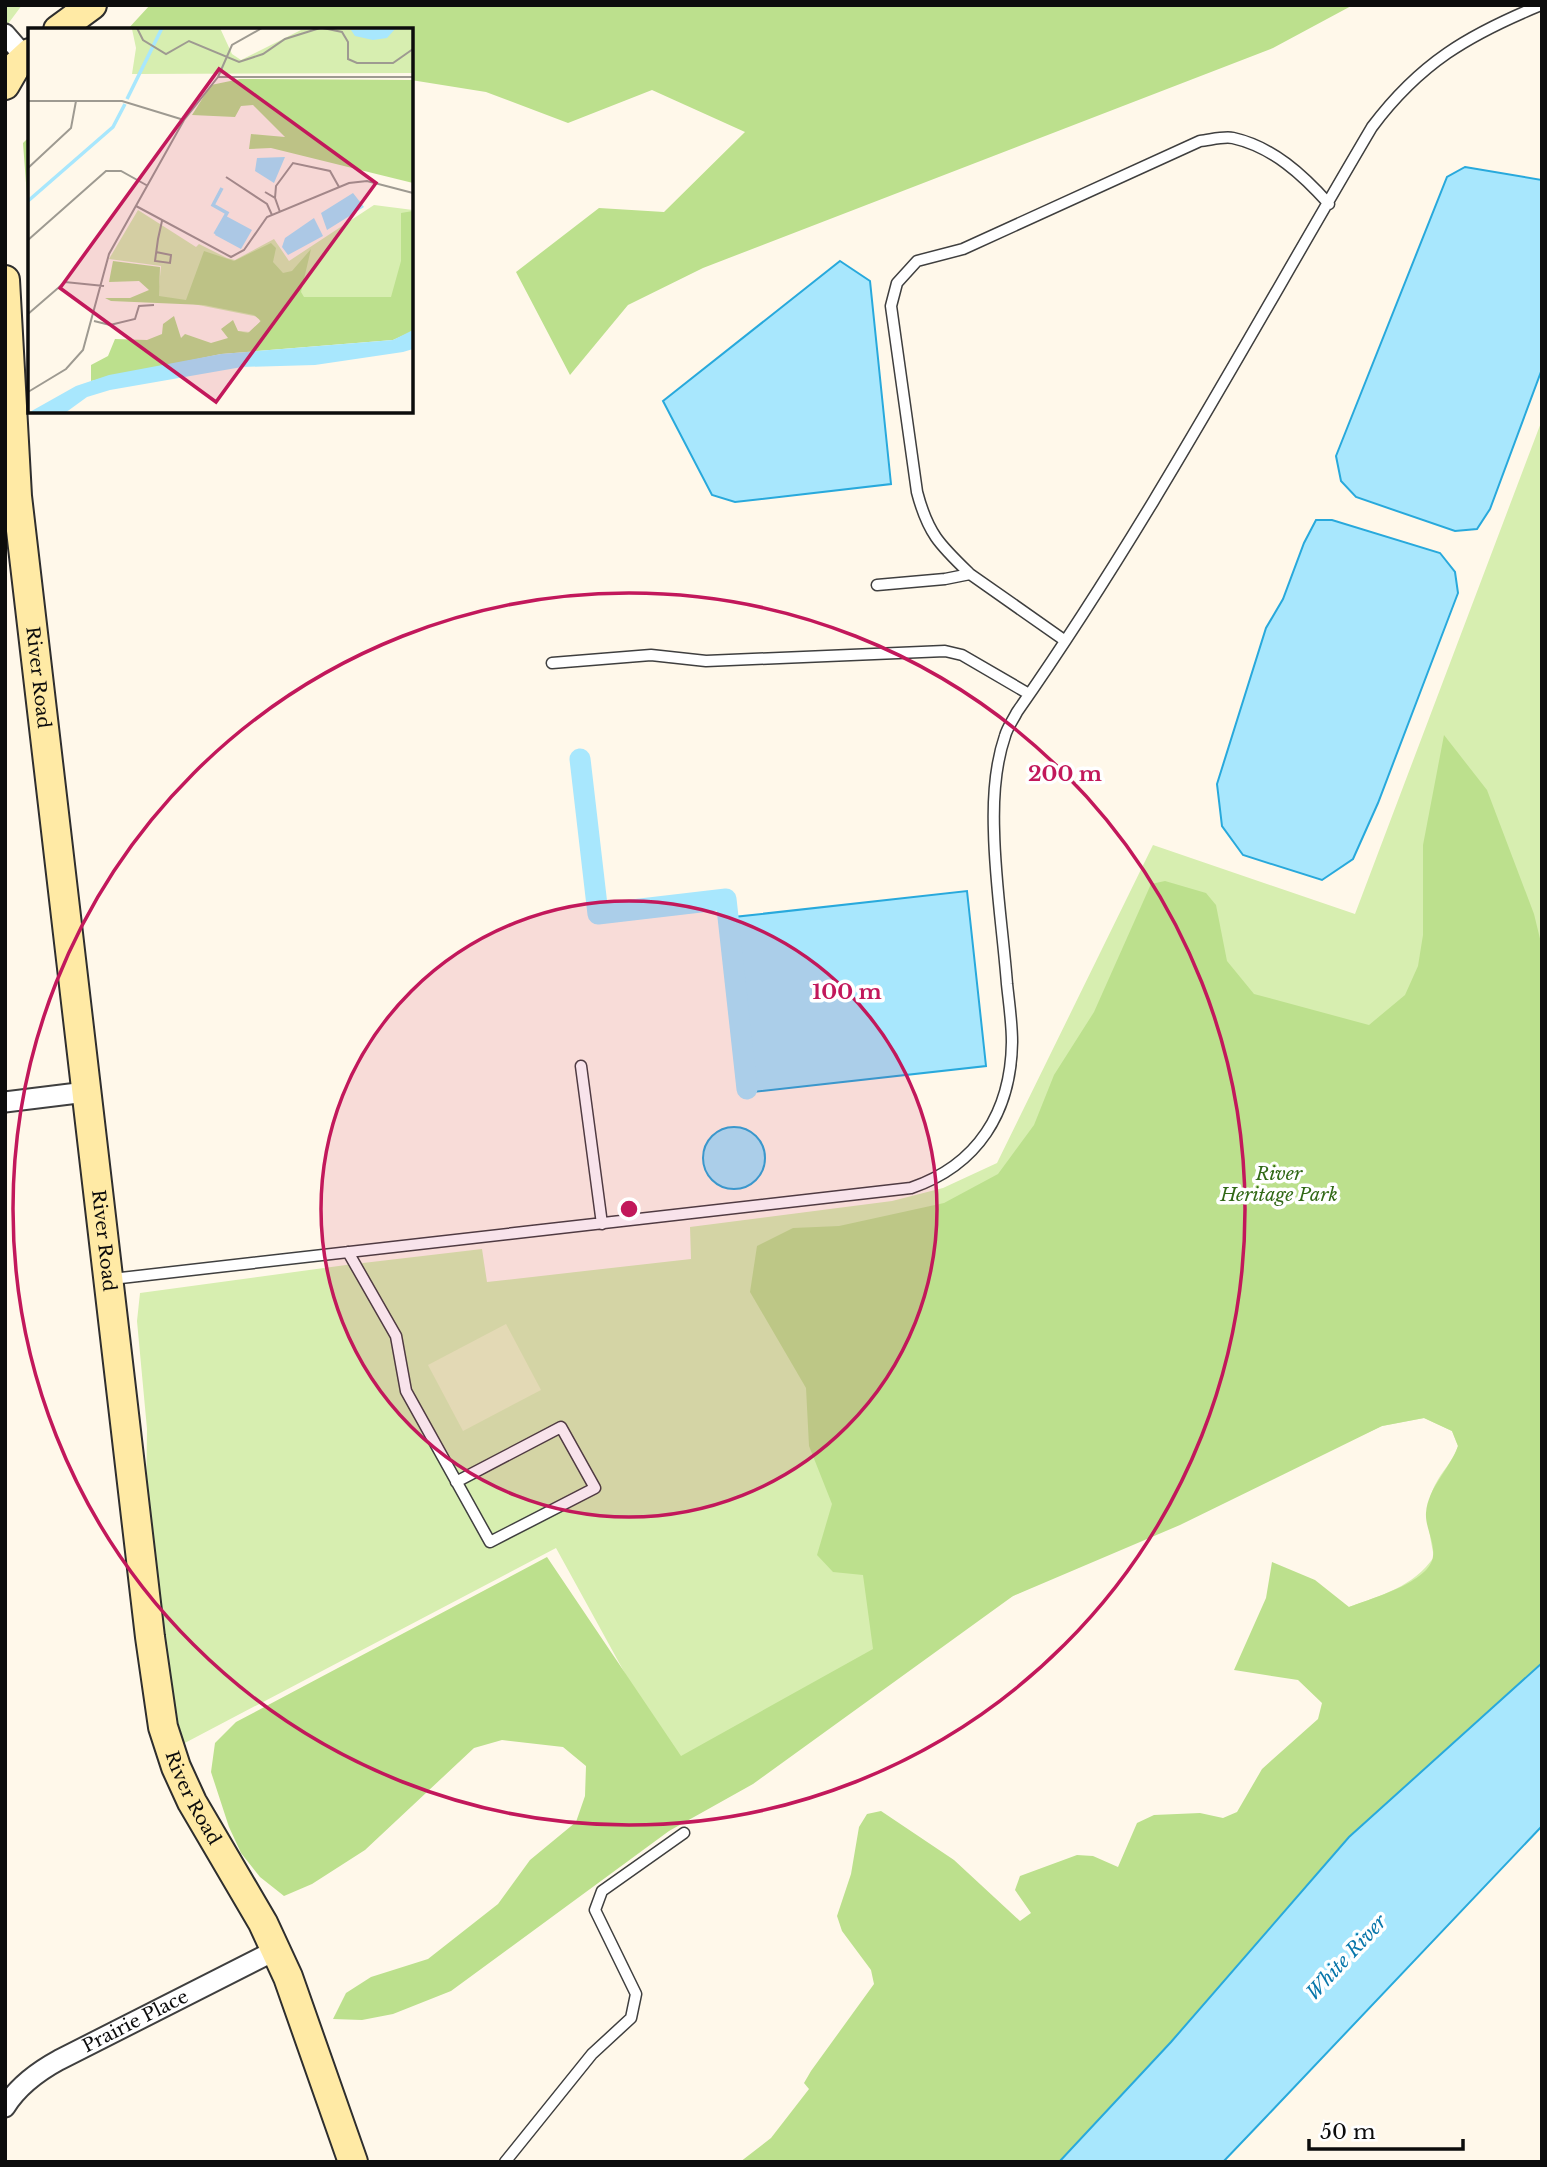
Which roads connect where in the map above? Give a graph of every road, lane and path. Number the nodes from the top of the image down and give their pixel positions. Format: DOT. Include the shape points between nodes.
graph roads {
  1 [pos="93,5"];
  2 [pos="1541,5"];
  3 [pos="61,28"];
  4 [pos="5,34"];
  5 [pos="27,55"];
  6 [pos="5,85"];
  7 [pos="1329,204"];
  8 [pos="5,280"];
  9 [pos="11,498"];
  10 [pos="970,574"];
  11 [pos="877,584"];
  12 [pos="1064,640"];
  13 [pos="552,663"];
  14 [pos="1029,694"];
  15 [pos="581,1066"];
  16 [pos="86,1092"];
  17 [pos="5,1102"];
  18 [pos="602,1224"];
  19 [pos="348,1252"];
  20 [pos="108,1279"];
  21 [pos="456,1482"];
  22 [pos="684,1833"];
  23 [pos="276,1950"];
  24 [pos="5,2107"];
  25 [pos="354,2162"];
  26 [pos="505,2162"];
  1 -- 3 [label="street"];
  2 -- 7 [label="lane" via="1463,42 1406,86 1372,127"];
  4 -- 5 [label="street"];
  5 -- 6 [label="street"];
  7 -- 10 [label="lane" via="1288,163 1258,147 1231,138 1200,141 963,248 917,261 897,283 891,306 917,492 924,519 940,545"];
  7 -- 12 [label="lane" via="1168,477"];
  8 -- 9 [label="street, River Road"];
  9 -- 16 [label="street, River Road"];
  10 -- 11 [label="lane"];
  10 -- 12 [label="lane"];
  12 -- 14 [label="lane"];
  13 -- 14 [label="lane" via="651,655 706,661 932,650 962,655"];
  14 -- 18 [label="lane" via="1005,736 996,780 997,872 1012,1040 1009,1071 995,1119 976,1149 931,1182 911,1188"];
  15 -- 18 [label="lane"];
  16 -- 17 [label="street"];
  16 -- 20 [label="street, River Road"];
  18 -- 19 [label="lane"];
  19 -- 20 [label="lane"];
  19 -- 21 [label="lane" via="396,1336 406,1391"];
  20 -- 23 [label="street, River Road" via="151,1648 166,1737 181,1781"];
  21 -- 21 [label="lane" via="490,1542 595,1488 561,1427"];
  22 -- 26 [label="lane" via="602,1891 595,1910 636,1994 631,2018 592,2054"];
  23 -- 24 [label="street, Prairie Place" via="59,2060 31,2078"];
  23 -- 25 [label="street, River Road"];
}
